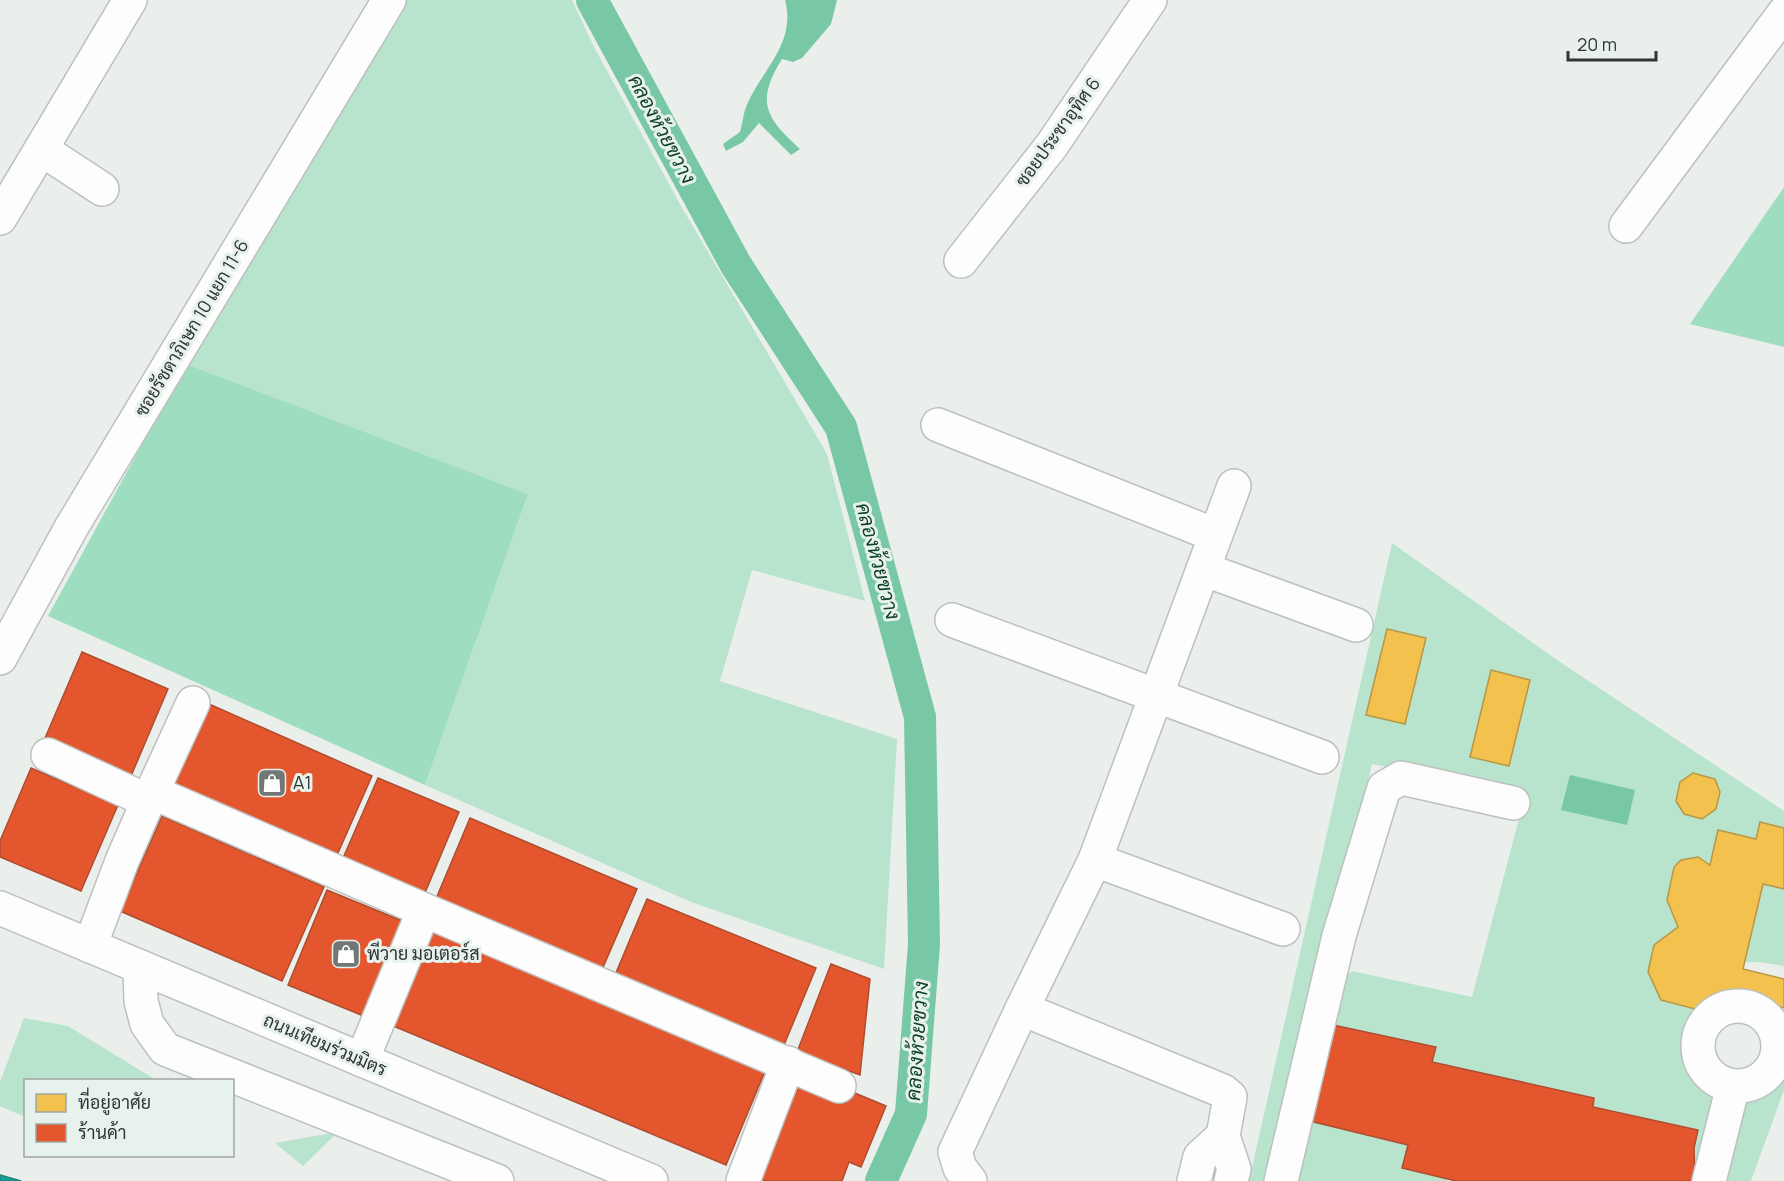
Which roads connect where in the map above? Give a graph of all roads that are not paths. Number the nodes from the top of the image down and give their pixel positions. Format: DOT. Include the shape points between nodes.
graph roads {
  1 [pos="130,0"];
  2 [pos="389,0"];
  3 [pos="1150,0"];
  4 [pos="1784,13"];
  5 [pos="41,149"];
  6 [pos="102,189"];
  7 [pos="0,218"];
  8 [pos="1626,226"];
  9 [pos="961,261"];
  10 [pos="938,424"];
  11 [pos="1234,486"];
  12 [pos="1215,535"];
  13 [pos="1203,569"];
  14 [pos="952,620"];
  15 [pos="1356,625"];
  16 [pos="0,658"];
  17 [pos="1156,695"];
  18 [pos="193,703"];
  19 [pos="48,755"];
  20 [pos="1322,757"];
  21 [pos="150,796"];
  22 [pos="1513,804"];
  23 [pos="1095,860"];
  24 [pos="0,908"];
  25 [pos="424,910"];
  26 [pos="1283,929"];
  27 [pos="90,946"];
  28 [pos="140,967"];
  29 [pos="1022,1010"];
  30 [pos="362,1060"];
  31 [pos="788,1063"];
  32 [pos="839,1086"];
  33 [pos="1733,1086"];
  34 [pos="1223,1136"];
  35 [pos="497,1181"];
  36 [pos="651,1181"];
  37 [pos="744,1181"];
  38 [pos="970,1181"];
  39 [pos="1194,1181"];
  40 [pos="1231,1181"];
  41 [pos="1281,1181"];
  42 [pos="1709,1181"];
  1 -- 5 [label="street"];
  2 -- 16 [label="street, ซอยรัชดาภิเษก 10 แยก 11-6" via="71,528"];
  3 -- 9 [label="street, ซอยประชาอุทิศ 6" via="1052,145"];
  4 -- 8 [label="street"];
  5 -- 6 [label="street"];
  5 -- 7 [label="street"];
  10 -- 12 [label="street"];
  11 -- 12 [label="street"];
  12 -- 13 [label="street"];
  13 -- 15 [label="street"];
  13 -- 17 [label="street"];
  14 -- 17 [label="street"];
  17 -- 20 [label="street"];
  17 -- 23 [label="street"];
  18 -- 21 [label="street"];
  19 -- 21 [label="street"];
  21 -- 25 [label="street"];
  21 -- 27 [label="street"];
  22 -- 41 [label="street" via="1401,778 1384,788 1339,936"];
  23 -- 26 [label="street"];
  23 -- 29 [label="street"];
  24 -- 27 [label="street, ถนนเทียมร่วมมิตร"];
  25 -- 30 [label="street"];
  25 -- 31 [label="street"];
  27 -- 28 [label="street, ถนนเทียมร่วมมิตร"];
  28 -- 30 [label="street, ถนนเทียมร่วมมิตร"];
  28 -- 35 [label="street" via="141,1001 147,1024 165,1049"];
  29 -- 34 [label="street" via="1223,1091 1230,1096"];
  29 -- 38 [label="street" via="955,1152"];
  30 -- 36 [label="street, ถนนเทียมร่วมมิตร"];
  31 -- 32 [label="street"];
  31 -- 37 [label="street"];
  33 -- 42 [label="street"];
  34 -- 39 [label="street" via="1200,1157"];
  34 -- 40 [label="street" via="1234,1169"];
}
